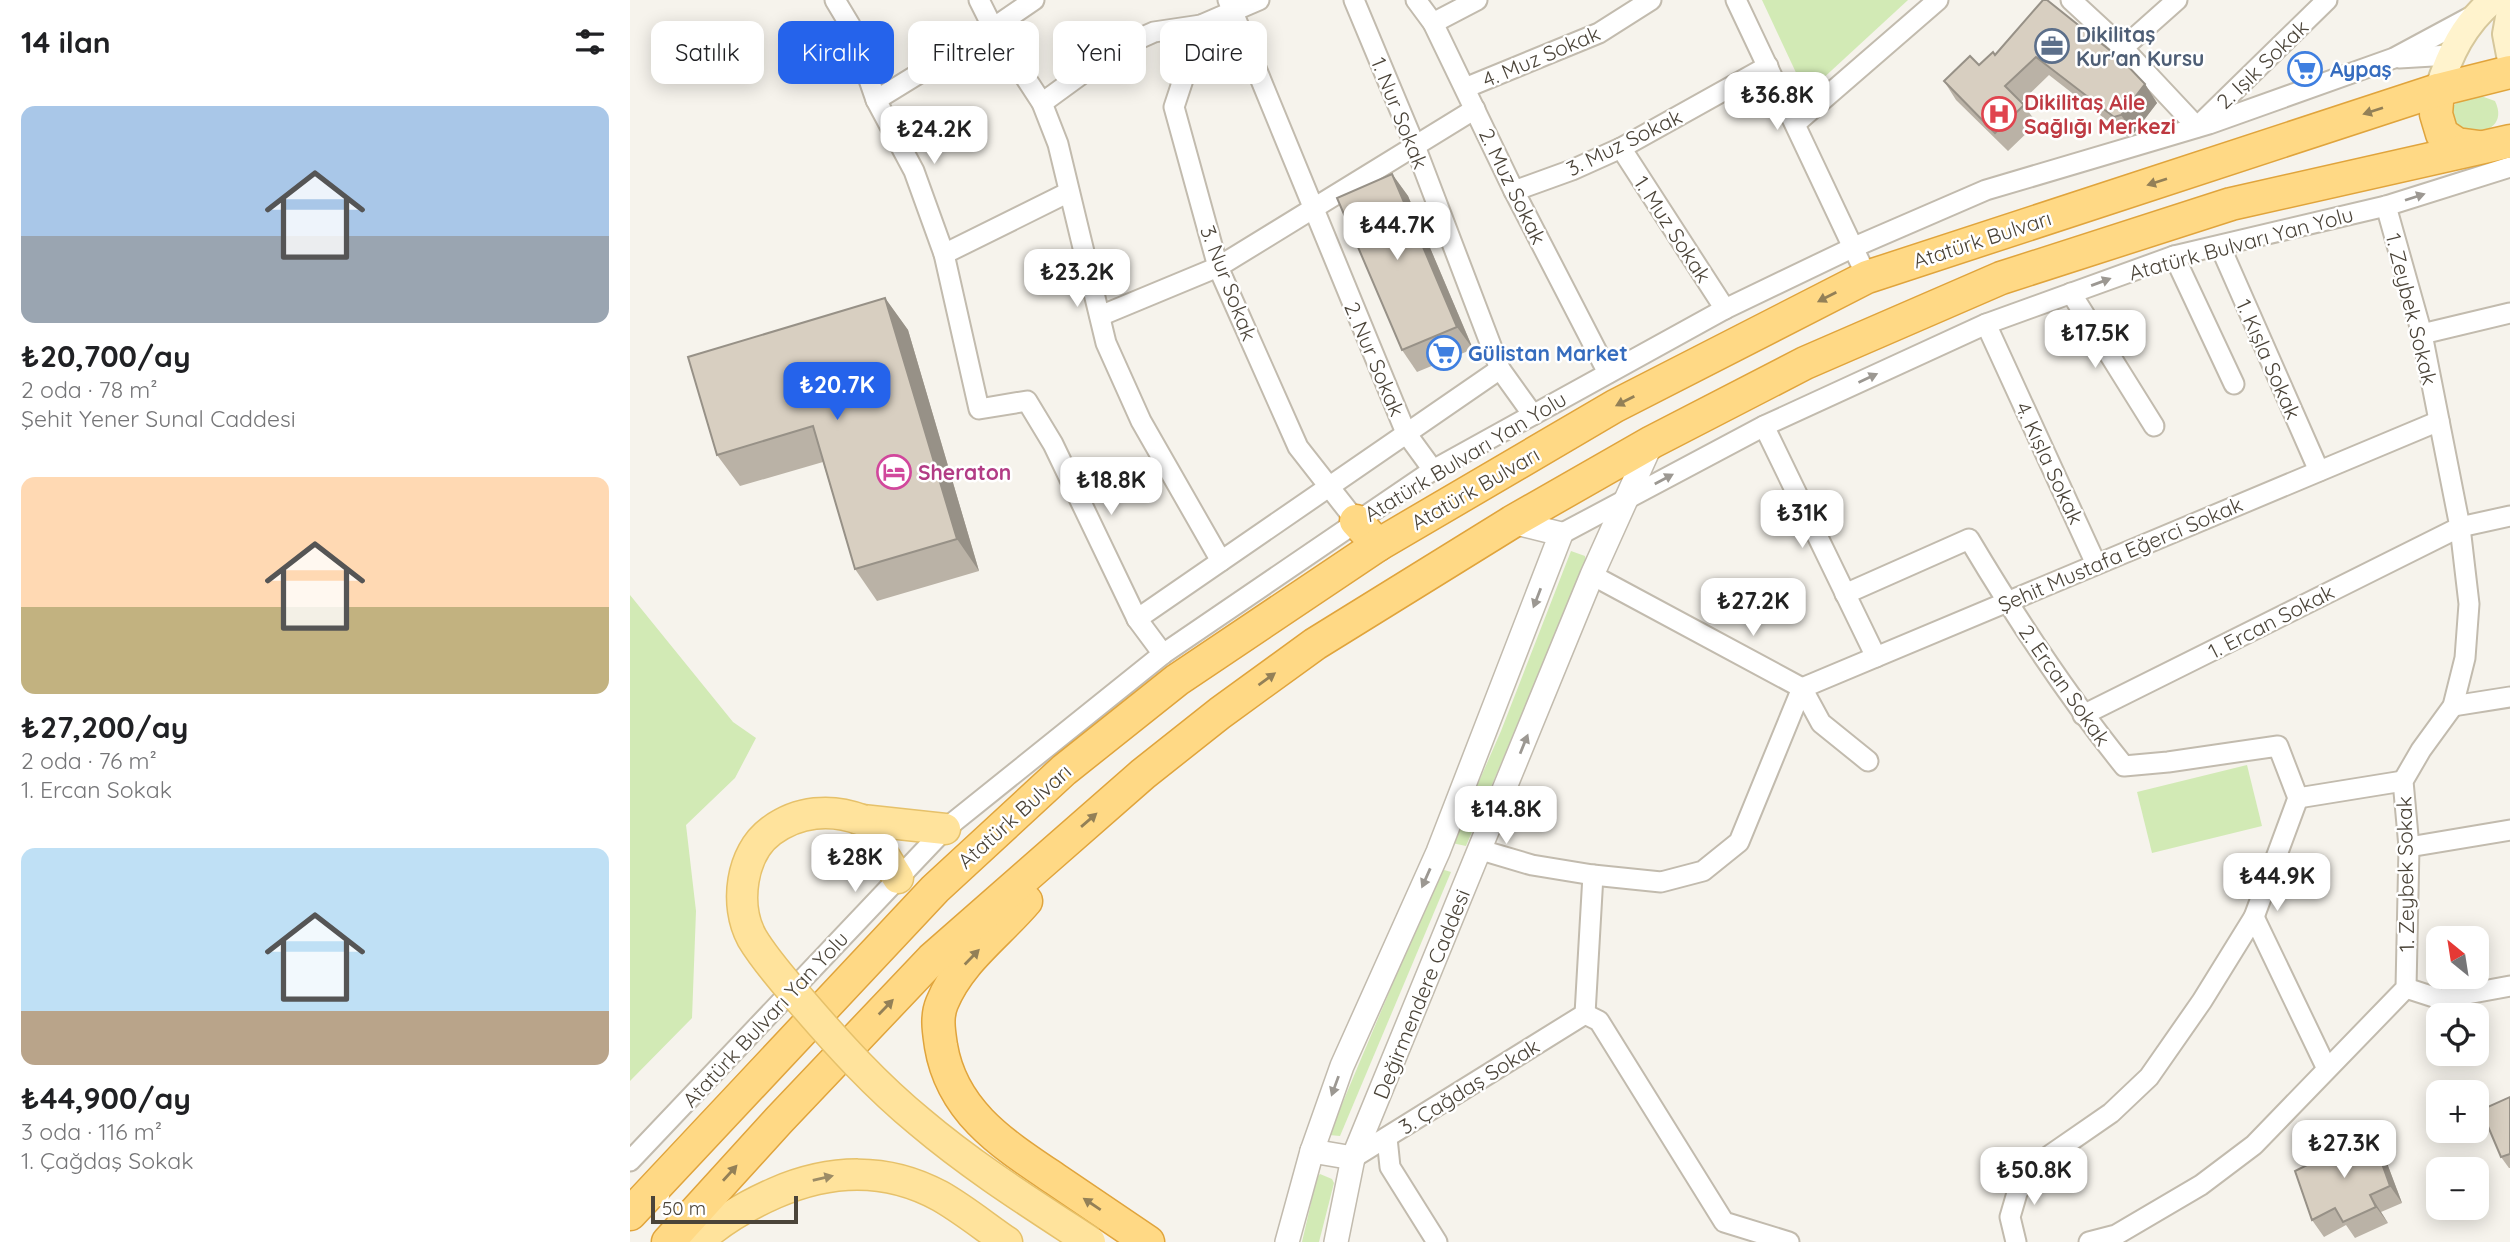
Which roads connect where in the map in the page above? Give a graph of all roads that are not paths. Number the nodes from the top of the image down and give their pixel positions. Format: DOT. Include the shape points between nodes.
graph roads {
  1 [pos="835,0"];
  2 [pos="979,0"];
  3 [pos="1034,0"];
  4 [pos="1259,0"];
  5 [pos="1354,0"];
  6 [pos="1416,0"];
  7 [pos="1477,0"];
  8 [pos="1651,0"];
  9 [pos="1736,0"];
  10 [pos="1938,0"];
  11 [pos="2071,0"];
  12 [pos="2177,0"];
  13 [pos="2328,0"];
  14 [pos="1230,5"];
  15 [pos="2484,7"];
  16 [pos="2510,12"];
  17 [pos="990,21"];
  18 [pos="1003,21"];
  19 [pos="1207,21"];
  20 [pos="1433,23"];
  21 [pos="1160,31"];
  22 [pos="2123,48"];
  23 [pos="2450,55"];
  24 [pos="2510,55"];
  25 [pos="2394,58"];
  26 [pos="1768,66"];
  27 [pos="2510,72"];
  28 [pos="908,80"];
  29 [pos="1030,84"];
  30 [pos="1182,84"];
  31 [pos="1465,88"];
  32 [pos="2438,90"];
  33 [pos="876,100"];
  34 [pos="1042,103"];
  35 [pos="1475,109"];
  36 [pos="1796,123"];
  37 [pos="2197,127"];
  38 [pos="2510,127"];
  39 [pos="2496,144"];
  40 [pos="1415,146"];
  41 [pos="1621,148"];
  42 [pos="2510,167"];
  43 [pos="1514,191"];
  44 [pos="1069,192"];
  45 [pos="2386,206"];
  46 [pos="1311,208"];
  47 [pos="2220,246"];
  48 [pos="1852,248"];
  49 [pos="944,254"];
  50 [pos="2174,256"];
  51 [pos="1218,267"];
  52 [pos="1867,276"];
  53 [pos="2071,293"];
  54 [pos="1725,309"];
  55 [pos="2510,313"];
  56 [pos="1100,316"];
  57 [pos="1986,324"];
  58 [pos="2422,334"];
  59 [pos="1500,369"];
  60 [pos="1608,373"];
  61 [pos="2234,384"];
  62 [pos="1533,415"];
  63 [pos="2439,421"];
  64 [pos="1764,426"];
  65 [pos="2154,426"];
  66 [pos="1406,433"];
  67 [pos="1652,442"];
  68 [pos="1433,470"];
  69 [pos="2319,471"];
  70 [pos="1328,487"];
  71 [pos="1626,499"];
  72 [pos="2510,516"];
  73 [pos="1356,521"];
  74 [pos="1512,522"];
  75 [pos="2460,527"];
  76 [pos="1561,534"];
  77 [pos="1378,545"];
  78 [pos="1221,561"];
  79 [pos="2096,564"];
  80 [pos="1592,575"];
  81 [pos="1845,594"];
  82 [pos="2007,602"];
  83 [pos="1137,619"];
  84 [pos="1163,654"];
  85 [pos="1876,657"];
  86 [pos="1802,688"];
  87 [pos="2510,696"];
  88 [pos="2454,706"];
  89 [pos="2083,715"];
  90 [pos="1868,761"];
  91 [pos="2403,781"];
  92 [pos="2298,797"];
  93 [pos="862,820"];
  94 [pos="945,829"];
  95 [pos="2510,830"];
  96 [pos="1063,843"];
  97 [pos="2409,847"];
  98 [pos="1438,852"];
  99 [pos="1478,857"];
  100 [pos="1592,875"];
  101 [pos="898,878"];
  102 [pos="2254,917"];
  103 [pos="2510,986"];
  104 [pos="2406,988"];
  105 [pos="1585,1014"];
  106 [pos="2327,1069"];
  107 [pos="1387,1138"];
  108 [pos="1312,1151"];
  109 [pos="1353,1158"];
  110 [pos="630,1161"];
  111 [pos="630,1214"];
  112 [pos="668,1242"];
  113 [pos="698,1242"];
  114 [pos="1007,1242"];
  115 [pos="1090,1242"];
  116 [pos="1148,1242"];
  117 [pos="1287,1242"];
  118 [pos="1336,1242"];
  119 [pos="1437,1242"];
  120 [pos="1789,1242"];
  121 [pos="2016,1242"];
  122 [pos="2089,1242"];
  1 -- 33 [label="street" via="850,25"];
  2 -- 17 [label="street"];
  3 -- 18 [label="street"];
  4 -- 14 [label="street"];
  5 -- 40 [label="street, 1. Nur Sokak"];
  6 -- 20 [label="street, 2. Muz Sokak"];
  7 -- 20 [label="street"];
  8 -- 31 [label="street, 4. Muz Sokak" via="1599,33"];
  9 -- 26 [label="street"];
  10 -- 36 [label="street"];
  11 -- 22 [label="street"];
  12 -- 22 [label="street"];
  13 -- 37 [label="street, 2. Işık Sokak"];
  14 -- 19 [label="street"];
  14 -- 46 [label="street, 2. Nur Sokak"];
  15 -- 23 [label="main road"];
  15 -- 25 [label="street"];
  16 -- 24 [label="main road" via="2505,34"];
  20 -- 31 [label="street, 2. Muz Sokak"];
  21 -- 34 [label="street" via="1116,49"];
  22 -- 37 [label="street"];
  23 -- 25 [label="street"];
  23 -- 32 [label="main road"];
  25 -- 37 [label="street, Atatürk Bulvarı Yan Yolu"];
  26 -- 36 [label="street"];
  26 -- 41 [label="street, 3. Muz Sokak"];
  27 -- 32 [label="highway, Atatürk Bulvarı"];
  28 -- 33 [label="street"];
  29 -- 34 [label="street"];
  30 -- 51 [label="street, 3. Nur Sokak" via="1174,107"];
  31 -- 35 [label="street, 2. Muz Sokak"];
  32 -- 39 [label="highway" via="2436,114 2442,134 2457,144"];
  32 -- 52 [label="highway, Atatürk Bulvarı, one-way"];
  33 -- 49 [label="street" via="915,171"];
  34 -- 44 [label="street"];
  35 -- 40 [label="street"];
  35 -- 43 [label="street, 2. Muz Sokak"];
  36 -- 48 [label="street"];
  37 -- 48 [label="street, Atatürk Bulvarı Yan Yolu" via="1986,190"];
  38 -- 39 [label="highway"];
  39 -- 67 [label="highway, Atatürk Bulvarı" via="2231,204 2001,278 1805,363"];
  40 -- 46 [label="street"];
  40 -- 59 [label="street, 1. Nur Sokak"];
  41 -- 43 [label="street, 3. Muz Sokak"];
  41 -- 54 [label="street, 1. Muz Sokak"];
  45 -- 42 [label="street, Atatürk Bulvarı Yan Yolu, one-way"];
  43 -- 60 [label="street, 2. Muz Sokak"];
  44 -- 49 [label="street"];
  44 -- 56 [label="street"];
  45 -- 47 [label="street, Atatürk Bulvarı Yan Yolu"];
  45 -- 58 [label="street, 1. Zeybek Sokak"];
  46 -- 51 [label="street"];
  46 -- 66 [label="street, 2. Nur Sokak"];
  47 -- 50 [label="street, Atatürk Bulvarı Yan Yolu"];
  47 -- 69 [label="street, 1. Kışla Sokak"];
  48 -- 52 [label="street"];
  48 -- 54 [label="street, Atatürk Bulvarı Yan Yolu"];
  49 -- 83 [label="street" via="979,409 1027,401 1053,444"];
  53 -- 50 [label="street, Atatürk Bulvarı Yan Yolu, one-way"];
  50 -- 61 [label="street"];
  51 -- 56 [label="street"];
  51 -- 70 [label="street, 3. Nur Sokak" via="1298,447"];
  52 -- 77 [label="highway, Atatürk Bulvarı, one-way" via="1615,406"];
  53 -- 57 [label="street, Atatürk Bulvarı Yan Yolu"];
  53 -- 65 [label="street"];
  54 -- 60 [label="street, Atatürk Bulvarı Yan Yolu"];
  55 -- 58 [label="street"];
  56 -- 78 [label="street" via="1106,343 1141,421"];
  64 -- 57 [label="street, Atatürk Bulvarı Yan Yolu, one-way"];
  57 -- 79 [label="street, 4. Kışla Sokak"];
  58 -- 63 [label="street, 1. Zeybek Sokak"];
  59 -- 62 [label="street, 1. Nur Sokak"];
  59 -- 66 [label="street"];
  60 -- 62 [label="street, Atatürk Bulvarı Yan Yolu"];
  62 -- 68 [label="street, Atatürk Bulvarı Yan Yolu"];
  63 -- 69 [label="street, Şehit Mustafa Eğerci Sokak"];
  63 -- 75 [label="street, 1. Zeybek Sokak"];
  71 -- 64 [label="street, Atatürk Bulvarı Yan Yolu, one-way"];
  64 -- 81 [label="street"];
  66 -- 68 [label="street, 2. Nur Sokak"];
  66 -- 70 [label="street"];
  67 -- 71 [label="street, Değirmendere Caddesi"];
  67 -- 74 [label="highway, Atatürk Bulvarı"];
  68 -- 73 [label="street, Atatürk Bulvarı Yan Yolu"];
  69 -- 79 [label="street, Şehit Mustafa Eğerci Sokak"];
  70 -- 73 [label="street, 3. Nur Sokak"];
  70 -- 78 [label="street"];
  71 -- 76 [label="street, Atatürk Bulvarı Yan Yolu"];
  71 -- 80 [label="street, Değirmendere Caddesi"];
  72 -- 75 [label="street, 1. Ercan Sokak"];
  73 -- 77 [label="highway"];
  73 -- 84 [label="street, Atatürk Bulvarı Yan Yolu"];
  74 -- 76 [label="street"];
  96 -- 74 [label="highway, Atatürk Bulvarı, one-way" via="1191,736 1315,644"];
  75 -- 88 [label="street, 1. Zeybek Sokak" via="2469,604 2465,658"];
  75 -- 89 [label="street, 1. Ercan Sokak"];
  76 -- 98 [label="street, Değirmendere Caddesi, one-way"];
  77 -- 111 [label="highway, Atatürk Bulvarı" via="1177,680 1064,770 934,889"];
  78 -- 83 [label="street"];
  79 -- 82 [label="street, Şehit Mustafa Eğerci Sokak"];
  80 -- 86 [label="street"];
  99 -- 80 [label="street, Değirmendere Caddesi, one-way"];
  81 -- 82 [label="street, 2. Ercan Sokak" via="1969,539"];
  81 -- 85 [label="street"];
  82 -- 85 [label="street, Şehit Mustafa Eğerci Sokak"];
  82 -- 89 [label="street, 2. Ercan Sokak"];
  83 -- 84 [label="street"];
  84 -- 94 [label="street, Atatürk Bulvarı Yan Yolu"];
  85 -- 86 [label="street, Şehit Mustafa Eğerci Sokak"];
  86 -- 90 [label="street" via="1821,723"];
  86 -- 100 [label="street" via="1739,842 1703,871 1661,882"];
  87 -- 88 [label="street"];
  88 -- 91 [label="street, 1. Zeybek Sokak"];
  89 -- 92 [label="street, 2. Ercan Sokak" via="2124,766 2278,746"];
  91 -- 92 [label="street"];
  91 -- 97 [label="street, 1. Zeybek Sokak"];
  92 -- 102 [label="street"];
  93 -- 94 [label="main road"];
  93 -- 101 [label="main road"];
  93 -- 115 [label="main road, bridge" via="827,811 786,820 767,834 749,857 744,879 743,904 752,937 782,978 882,1089 1001,1184"];
  94 -- 101 [label="street, Atatürk Bulvarı Yan Yolu"];
  95 -- 97 [label="street"];
  112 -- 96 [label="highway, Atatürk Bulvarı, one-way" via="932,959"];
  116 -- 96 [label="highway, one-way" via="984,1128 959,1098 942,1050 938,1028 947,991 962,968 1024,904"];
  97 -- 104 [label="street, 1. Zeybek Sokak"];
  98 -- 99 [label="street"];
  98 -- 108 [label="street, Değirmendere Caddesi, one-way" via="1342,1066"];
  99 -- 100 [label="street"];
  99 -- 109 [label="street, Değirmendere Caddesi"];
  100 -- 105 [label="street"];
  101 -- 110 [label="street, Atatürk Bulvarı Yan Yolu"];
  102 -- 106 [label="street"];
  102 -- 121 [label="street" via="2149,1077 2111,1113 2030,1169 2010,1217"];
  103 -- 104 [label="street" via="2440,999"];
  104 -- 106 [label="street"];
  105 -- 107 [label="street, 3. Çağdaş Sokak"];
  105 -- 120 [label="street" via="1599,1021 1724,1222"];
  106 -- 122 [label="street" via="2254,1145 2200,1185 2116,1235"];
  107 -- 109 [label="street, 3. Çağdaş Sokak"];
  107 -- 119 [label="street" via="1390,1167"];
  108 -- 109 [label="street"];
  108 -- 117 [label="street, Değirmendere Caddesi"];
  109 -- 118 [label="street, Değirmendere Caddesi"];
  113 -- 114 [label="main road, one-way" via="757,1201 788,1187 840,1174 892,1177 914,1185 941,1197"];
}
